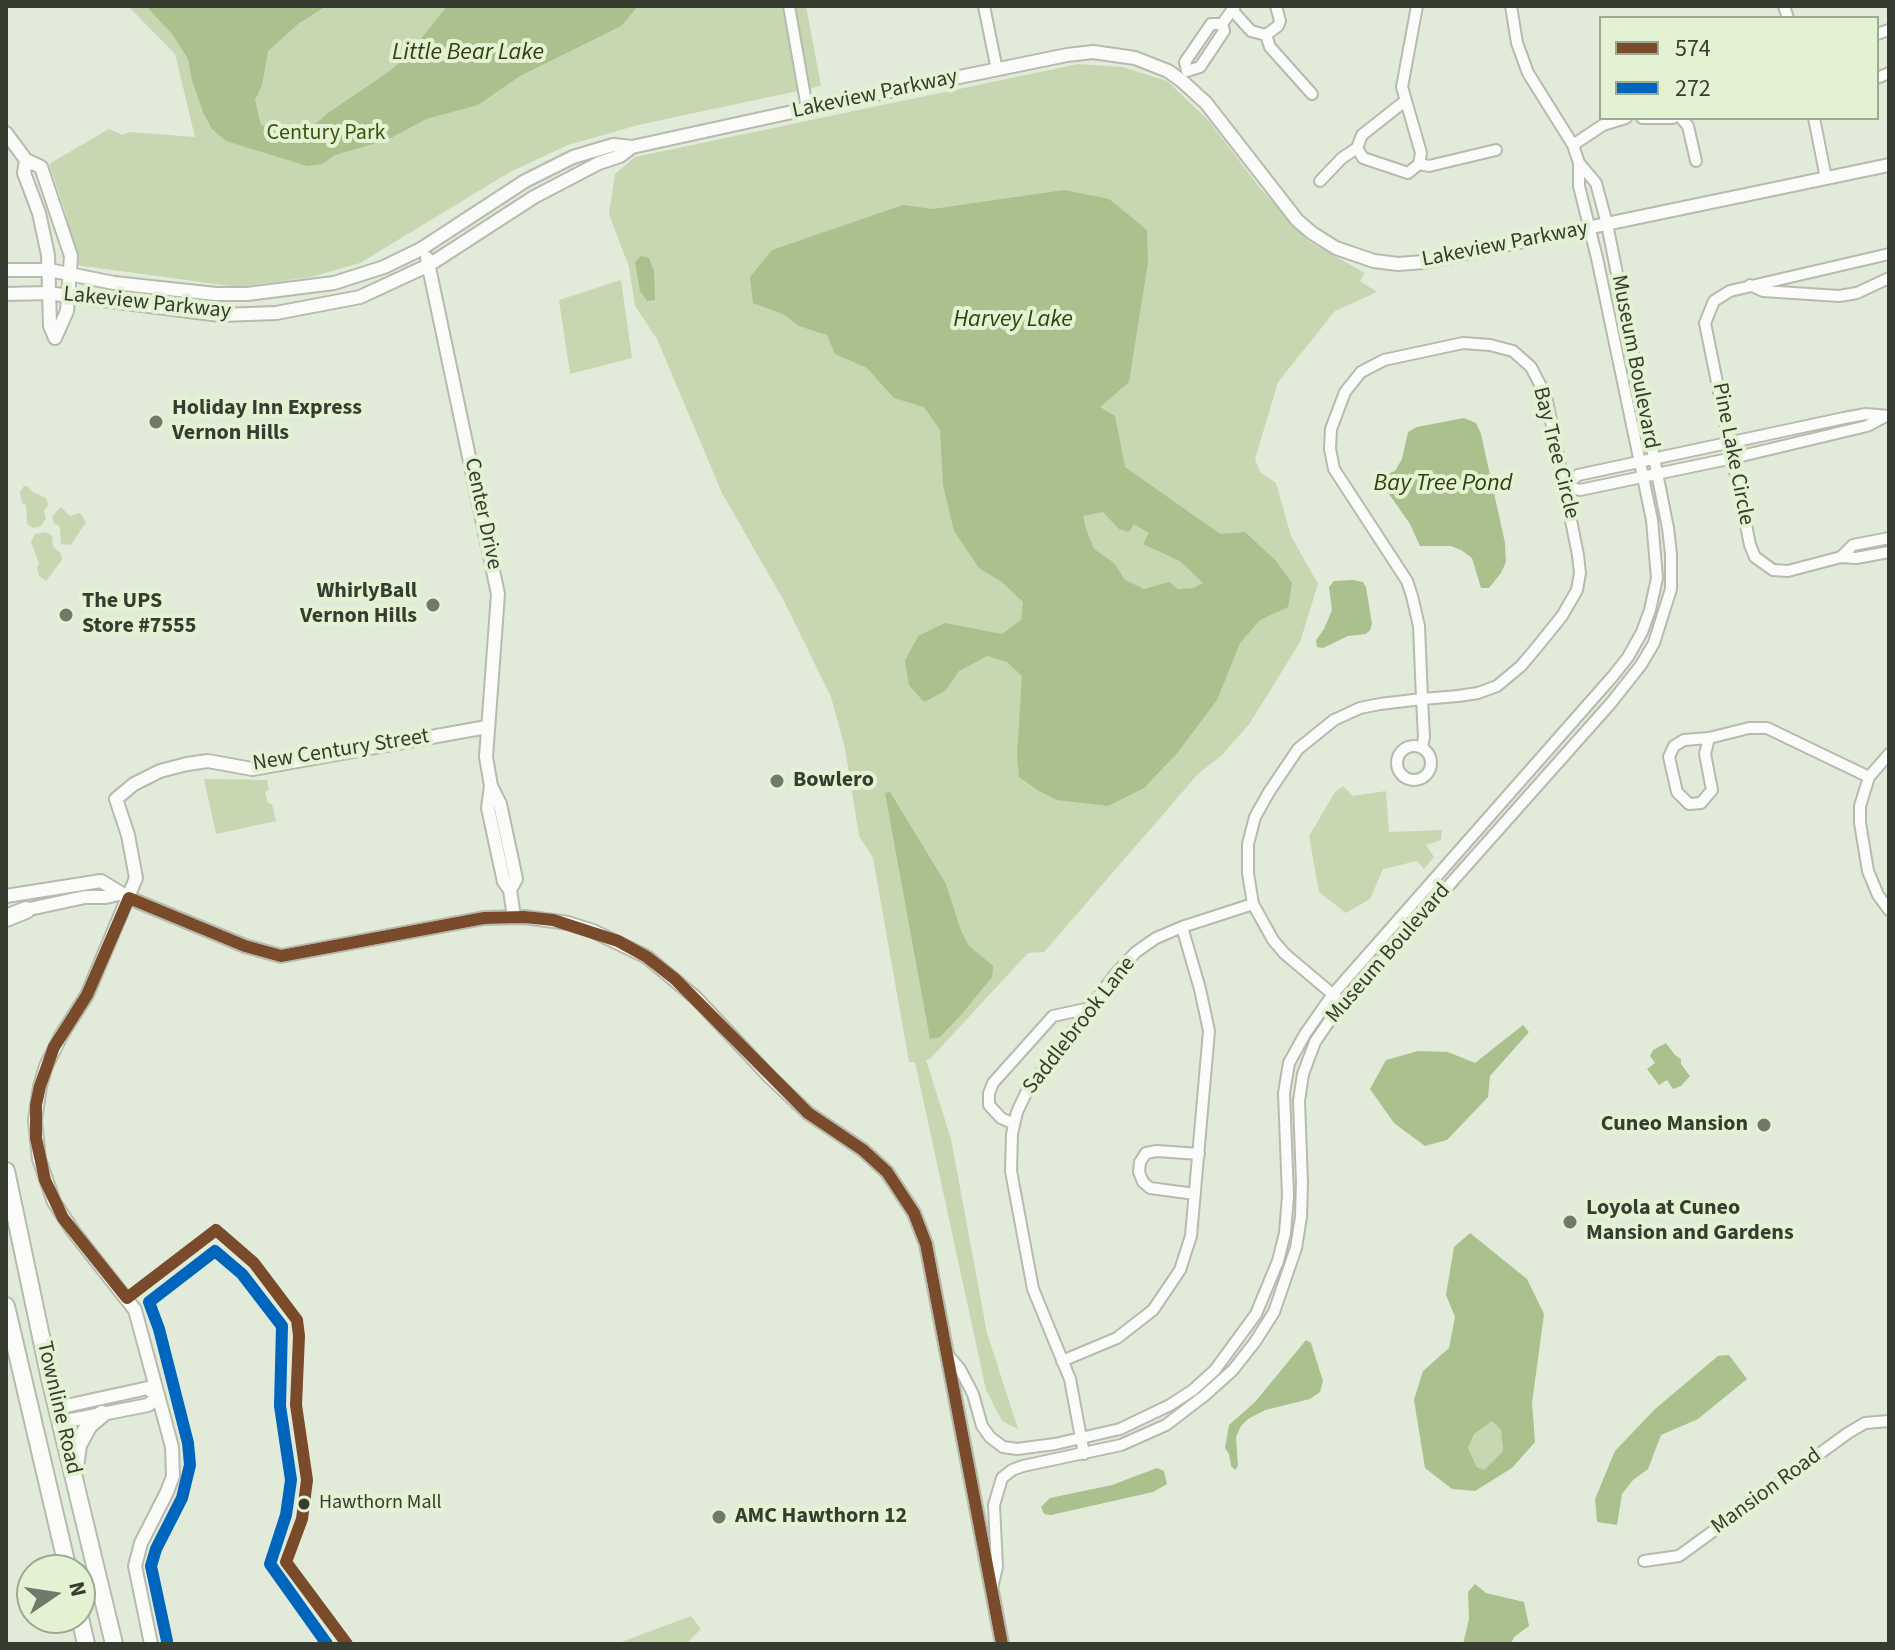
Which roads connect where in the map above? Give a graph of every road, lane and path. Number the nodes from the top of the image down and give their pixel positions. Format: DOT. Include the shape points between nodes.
graph roads {
  1 [pos="789,6"];
  2 [pos="984,6"];
  3 [pos="1276,6"];
  4 [pos="1417,6"];
  5 [pos="1511,6"];
  6 [pos="1233,8"];
  7 [pos="1266,35"];
  8 [pos="997,70"];
  9 [pos="1185,76"];
  10 [pos="1312,94"];
  11 [pos="1405,101"];
  12 [pos="807,108"];
  13 [pos="1619,120"];
  14 [pos="1683,120"];
  15 [pos="1814,120"];
  16 [pos="6,133"];
  17 [pos="1573,145"];
  18 [pos="632,147"];
  19 [pos="1357,148"];
  20 [pos="1496,150"];
  21 [pos="26,160"];
  22 [pos="1696,161"];
  23 [pos="1579,163"];
  24 [pos="1419,164"];
  25 [pos="1889,165"];
  26 [pos="1826,178"];
  27 [pos="1320,181"];
  28 [pos="1607,224"];
  29 [pos="1589,228"];
  30 [pos="424,247"];
  31 [pos="1889,254"];
  32 [pos="429,265"];
  33 [pos="6,270"];
  34 [pos="49,270"];
  35 [pos="70,274"];
  36 [pos="1889,278"];
  37 [pos="1750,285"];
  38 [pos="47,293"];
  39 [pos="6,294"];
  40 [pos="68,296"];
  41 [pos="1887,416"];
  42 [pos="1730,445"];
  43 [pos="1733,458"];
  44 [pos="1653,459"];
  45 [pos="1640,463"];
  46 [pos="1656,474"];
  47 [pos="1643,477"];
  48 [pos="1565,486"];
  49 [pos="1889,538"];
  50 [pos="1889,552"];
  51 [pos="1841,557"];
  52 [pos="1422,699"];
  53 [pos="487,727"];
  54 [pos="1709,738"];
  55 [pos="1422,748"];
  56 [pos="1889,754"];
  57 [pos="1869,777"];
  58 [pos="6,896"];
  59 [pos="124,896"];
  60 [pos="1253,904"];
  61 [pos="26,910"];
  62 [pos="1889,910"];
  63 [pos="6,916"];
  64 [pos="514,917"];
  65 [pos="1182,927"];
  66 [pos="1333,994"];
  67 [pos="1344,1003"];
  68 [pos="1090,1008"];
  69 [pos="1014,1124"];
  70 [pos="1199,1154"];
  71 [pos="6,1171"];
  72 [pos="1195,1194"];
  73 [pos="6,1306"];
  74 [pos="948,1355"];
  75 [pos="1062,1361"];
  76 [pos="158,1397"];
  77 [pos="102,1414"];
  78 [pos="59,1415"];
  79 [pos="1889,1421"];
  80 [pos="1082,1439"];
  81 [pos="1084,1454"];
  82 [pos="73,1476"];
  83 [pos="64,1554"];
  84 [pos="1644,1561"];
  85 [pos="992,1588"];
  86 [pos="114,1644"];
  87 [pos="151,1644"];
  88 [pos="1002,1644"];
  1 -- 12 [label="street"];
  2 -- 8 [label="street"];
  3 -- 7 [label="street" via="1280,21"];
  4 -- 11 [label="street" via="1402,87"];
  5 -- 17 [label="street" via="1528,73"];
  6 -- 7 [label="street" via="1251,31"];
  6 -- 9 [label="street" via="1222,24 1211,24 1185,62"];
  7 -- 10 [label="street" via="1270,47"];
  8 -- 9 [label="street, Lakeview Parkway" via="1093,52 1135,58"];
  8 -- 12 [label="street, Lakeview Parkway"];
  9 -- 29 [label="street, Lakeview Parkway" via="1297,220 1353,256 1418,263"];
  11 -- 19 [label="street" via="1362,135"];
  11 -- 24 [label="street" via="1421,153"];
  12 -- 18 [label="street, Lakeview Parkway"];
  13 -- 17 [label="street"];
  14 -- 22 [label="street"];
  15 -- 26 [label="street"];
  16 -- 21 [label="street"];
  17 -- 23 [label="street"];
  18 -- 30 [label="street, Lakeview Parkway" via="613,145 573,157 525,181"];
  18 -- 32 [label="street, Lakeview Parkway" via="534,197"];
  19 -- 24 [label="street" via="1363,158 1402,172 1412,172"];
  19 -- 27 [label="street"];
  20 -- 24 [label="street"];
  21 -- 34 [label="street" via="24,173 44,229"];
  21 -- 35 [label="street" via="41,167 71,256"];
  23 -- 28 [label="street, Museum Boulevard" via="1596,183"];
  23 -- 29 [label="street, Museum Boulevard"];
  25 -- 26 [label="street, Lakeview Parkway"];
  26 -- 28 [label="street, Lakeview Parkway"];
  28 -- 29 [label="street, Lakeview Parkway"];
  28 -- 44 [label="street, Museum Boulevard"];
  29 -- 45 [label="street, Museum Boulevard"];
  30 -- 32 [label="street, Center Drive"];
  30 -- 35 [label="street, Lakeview Parkway" via="334,283 247,294 155,288"];
  31 -- 37 [label="street, Pine Lake Circle"];
  32 -- 40 [label="street, Lakeview Parkway" via="360,297 276,313 200,313"];
  32 -- 53 [label="street, Center Drive" via="498,594"];
  33 -- 34 [label="street, Lakeview Parkway"];
  34 -- 35 [label="street, Lakeview Parkway"];
  34 -- 38 [label="street"];
  35 -- 40 [label="street"];
  36 -- 37 [label="street" via="1839,296 1763,291"];
  37 -- 42 [label="street, Pine Lake Circle" via="1714,301 1705,323"];
  38 -- 39 [label="street, Lakeview Parkway"];
  38 -- 40 [label="street, Lakeview Parkway"];
  38 -- 40 [label="street" via="55,338"];
  41 -- 42 [label="street" via="1866,414"];
  41 -- 43 [label="street" via="1867,426"];
  42 -- 43 [label="street, Pine Lake Circle"];
  42 -- 44 [label="street"];
  43 -- 46 [label="street"];
  43 -- 51 [label="street, Pine Lake Circle" via="1755,557 1773,570 1788,571"];
  44 -- 45 [label="street"];
  44 -- 46 [label="street, Museum Boulevard"];
  45 -- 47 [label="street, Museum Boulevard"];
  45 -- 48 [label="street" via="1578,475"];
  46 -- 47 [label="street"];
  46 -- 67 [label="street, Museum Boulevard" via="1671,554 1671,589 1641,665"];
  47 -- 48 [label="street" via="1580,490"];
  47 -- 66 [label="street, Museum Boulevard" via="1657,578 1650,610 1628,657"];
  48 -- 52 [label="street, Bay Tree Circle" via="1580,573 1562,616 1497,686"];
  48 -- 52 [label="street, Bay Tree Circle" via="1546,396 1531,367 1513,351 1463,343 1384,360 1361,372 1345,392 1331,429 1334,469 1407,581 1419,626"];
  49 -- 51 [label="street, Pine Lake Circle" via="1853,545"];
  50 -- 51 [label="street, Pine Lake Circle"];
  52 -- 55 [label="street"];
  52 -- 60 [label="street, Bay Tree Circle" via="1360,708 1334,720 1298,749 1255,817 1248,844"];
  53 -- 59 [label="street, New Century Street" via="252,769 208,761 147,777 116,799 136,878"];
  53 -- 64 [label="street, Center Drive" via="488,808"];
  54 -- 54 [label="street" via="1705,754 1712,790 1706,800 1689,804 1677,792 1670,752 1684,740"];
  54 -- 57 [label="street" via="1767,728"];
  56 -- 57 [label="street"];
  57 -- 62 [label="street" via="1860,806 1862,846 1873,883"];
  58 -- 59 [label="street" via="101,881"];
  59 -- 61 [label="street" via="85,897"];
  59 -- 64 [label="street" via="281,956 439,925"];
  59 -- 76 [label="street" via="87,995 46,1066 36,1105 36,1138 54,1202 135,1310"];
  60 -- 65 [label="street, Saddlebrook Lane"];
  60 -- 66 [label="street, Bay Tree Circle" via="1285,954"];
  61 -- 63 [label="main road"];
  64 -- 74 [label="street" via="568,923 647,957 696,998 808,1113 887,1172 922,1231"];
  65 -- 68 [label="street, Saddlebrook Lane" via="1136,952"];
  65 -- 70 [label="street" via="1208,1024"];
  66 -- 67 [label="street, Bay Tree Circle"];
  66 -- 80 [label="street, Museum Boulevard" via="1289,1063 1284,1093 1285,1233 1256,1314 1215,1370 1193,1390 1152,1416"];
  67 -- 81 [label="street, Museum Boulevard" via="1315,1042 1303,1074 1301,1217 1274,1312 1233,1370 1177,1418 1121,1445"];
  68 -- 69 [label="street, Saddlebrook Lane" via="1027,1091"];
  68 -- 69 [label="street" via="1053,1016 993,1083 989,1105"];
  69 -- 75 [label="street, Saddlebrook Lane" via="1011,1171 1033,1289"];
  70 -- 72 [label="street"];
  70 -- 72 [label="street" via="1157,1151 1146,1153 1140,1162 1139,1172 1150,1188"];
  71 -- 78 [label="main road, Townline Road"];
  72 -- 75 [label="street" via="1183,1262 1153,1310 1117,1338"];
  73 -- 83 [label="main road, Townline Road"];
  74 -- 80 [label="street, Museum Boulevard" via="973,1394 982,1426 1003,1447"];
  74 -- 85 [label="street"];
  75 -- 80 [label="street, Saddlebrook Lane"];
  76 -- 77 [label="street" via="148,1405"];
  76 -- 78 [label="street" via="148,1388"];
  76 -- 87 [label="street" via="174,1467 135,1566"];
  77 -- 78 [label="street"];
  77 -- 82 [label="main road" via="78,1445"];
  78 -- 82 [label="main road, Townline Road"];
  79 -- 84 [label="street, Mansion Road" via="1865,1423 1848,1433 1679,1556"];
  80 -- 81 [label="street, Saddlebrook Lane"];
  81 -- 85 [label="street, Museum Boulevard" via="1037,1461 1002,1478 994,1505 997,1567"];
  82 -- 86 [label="main road, Townline Road"];
  85 -- 88 [label="street"];
}
